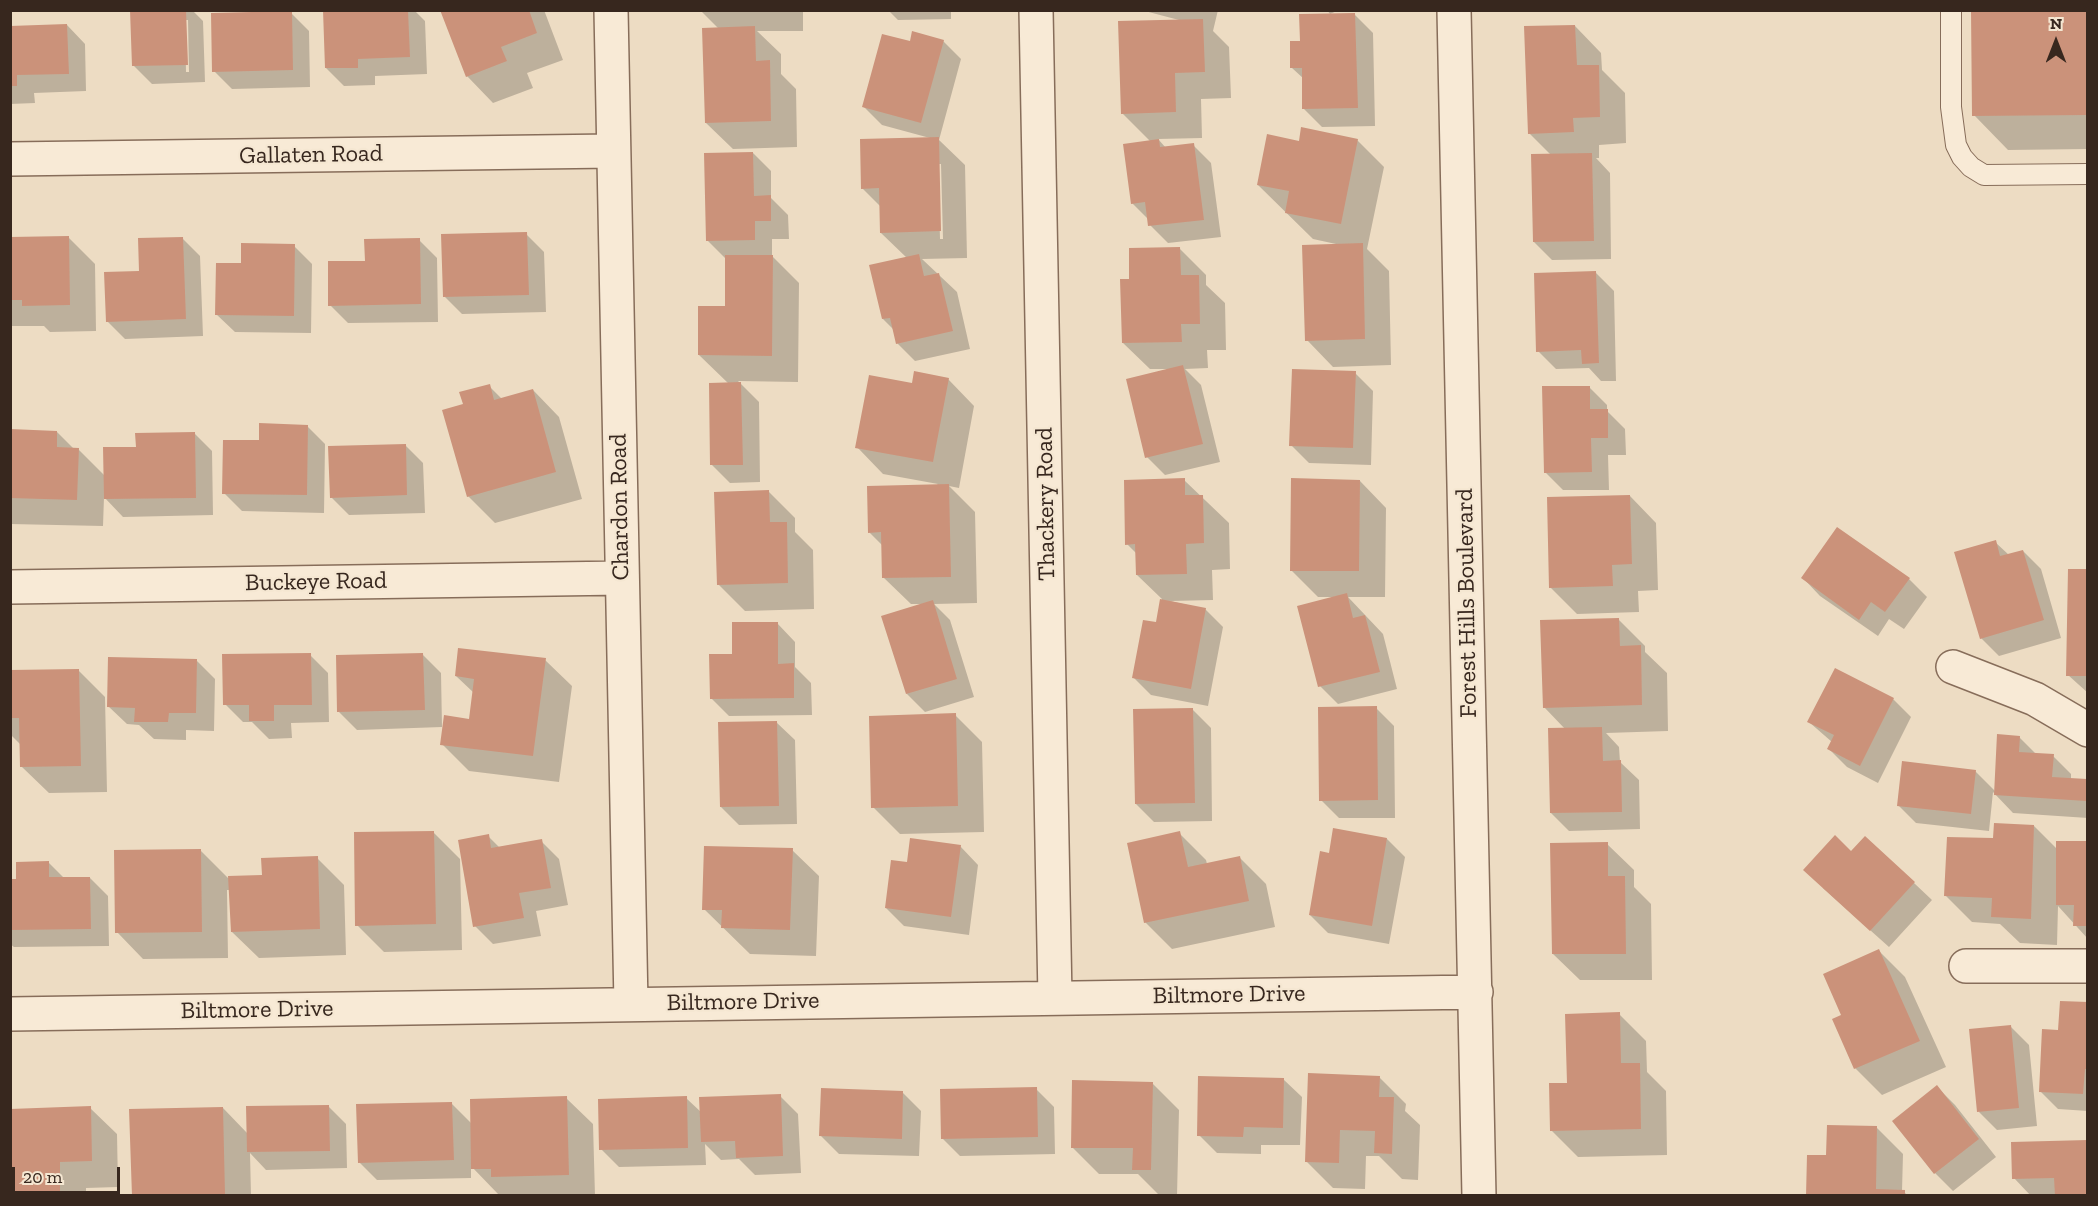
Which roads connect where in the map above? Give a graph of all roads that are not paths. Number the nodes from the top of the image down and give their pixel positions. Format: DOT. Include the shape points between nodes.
graph roads {
  1 [pos="610,10"];
  2 [pos="1036,10"];
  3 [pos="1454,10"];
  4 [pos="1951,10"];
  5 [pos="612,151"];
  6 [pos="10,159"];
  7 [pos="2088,174"];
  8 [pos="622,578"];
  9 [pos="10,587"];
  10 [pos="1953,668"];
  11 [pos="2088,730"];
  12 [pos="1966,966"];
  13 [pos="2088,966"];
  14 [pos="1476,992"];
  15 [pos="1056,998"];
  16 [pos="631,1004"];
  17 [pos="10,1014"];
  18 [pos="1479,1196"];
  1 -- 5 [label="street, Chardon Road"];
  2 -- 15 [label="street, Thackery Road"];
  3 -- 14 [label="street, Forest Hills Boulevard"];
  4 -- 7 [label="lane" via="1951,107 1956,145 1962,157 1984,175"];
  5 -- 6 [label="street, Gallaten Road"];
  5 -- 8 [label="street, Chardon Road"];
  8 -- 9 [label="street, Buckeye Road"];
  8 -- 16 [label="street, Chardon Road"];
  10 -- 11 [label="street" via="2035,699"];
  12 -- 13 [label="street"];
  14 -- 15 [label="street, Biltmore Drive"];
  14 -- 18 [label="street, Forest Hills Boulevard"];
  15 -- 16 [label="street, Biltmore Drive"];
  16 -- 17 [label="street, Biltmore Drive"];
}
